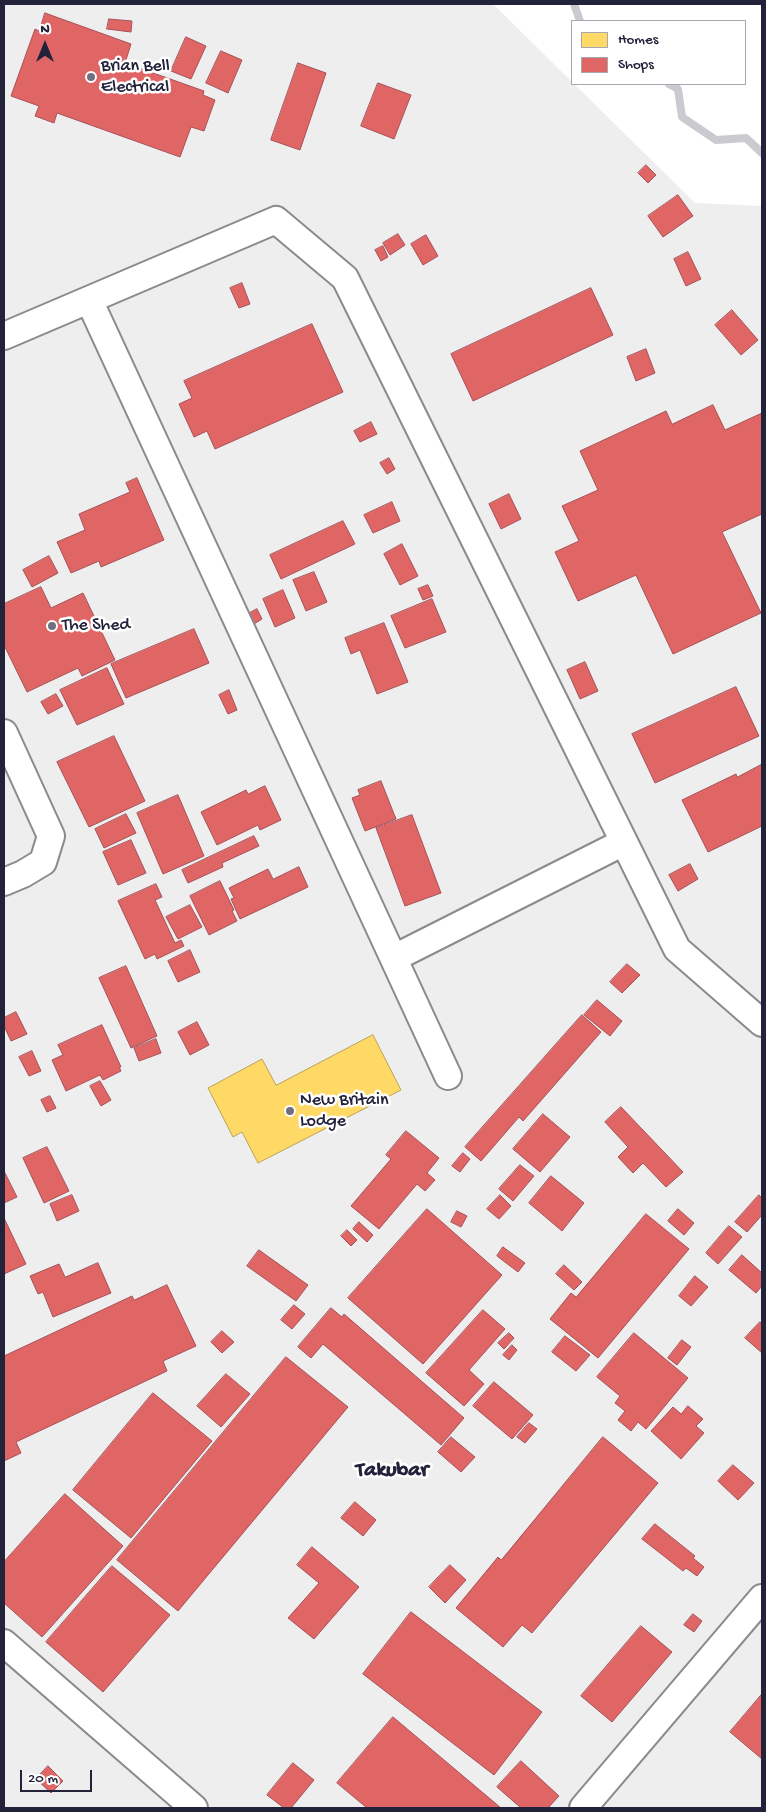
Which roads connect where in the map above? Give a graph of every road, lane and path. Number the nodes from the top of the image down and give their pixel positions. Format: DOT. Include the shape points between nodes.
graph roads {
  1 [pos="89,300"];
  2 [pos="4,336"];
  3 [pos="4,733"];
  4 [pos="624,842"];
  5 [pos="4,882"];
  6 [pos="394,958"];
  7 [pos="762,1023"];
  8 [pos="448,1076"];
  9 [pos="762,1598"];
  10 [pos="4,1643"];
  11 [pos="194,1808"];
  12 [pos="583,1808"];
  1 -- 2 [label="street"];
  1 -- 4 [label="street" via="276,220 344,278"];
  1 -- 6 [label="street"];
  3 -- 5 [label="street" via="51,836 43,862"];
  4 -- 6 [label="street"];
  4 -- 7 [label="street" via="677,949"];
  6 -- 8 [label="street"];
  9 -- 12 [label="street"];
  10 -- 11 [label="street"];
}
